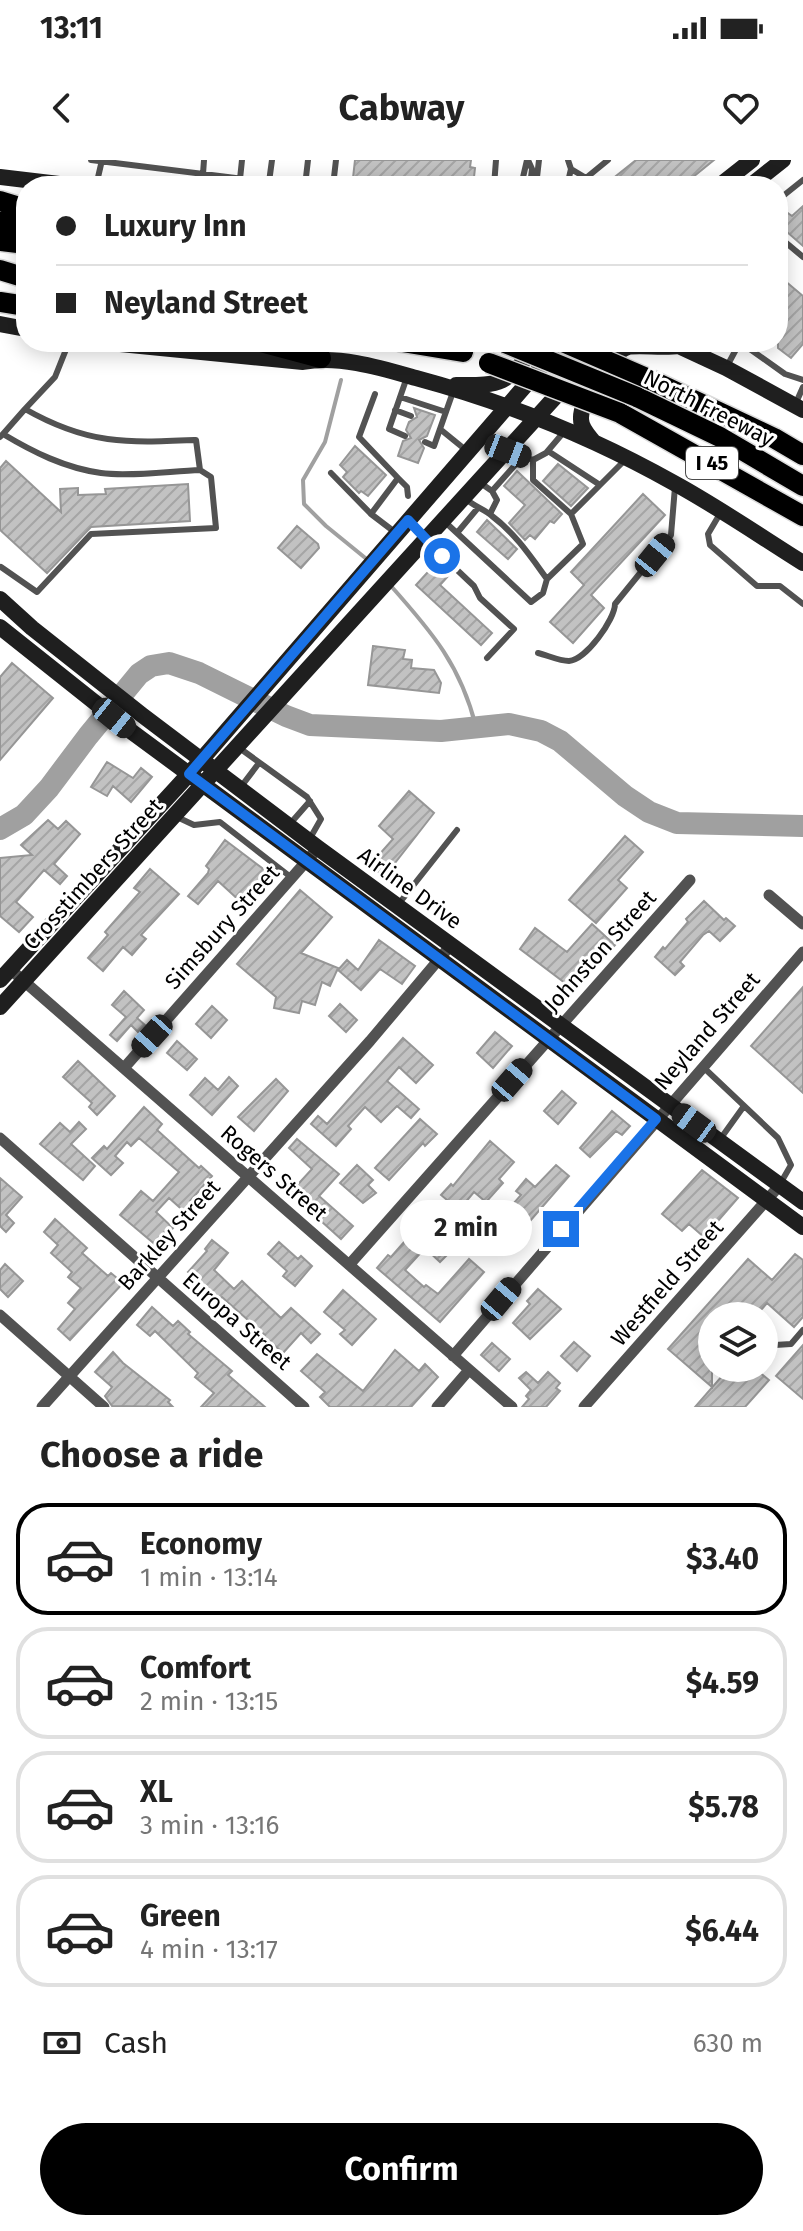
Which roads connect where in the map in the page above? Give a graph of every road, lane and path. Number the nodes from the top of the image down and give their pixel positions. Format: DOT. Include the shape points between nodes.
graph roads {
  1 [pos="91,160"];
  2 [pos="204,160"];
  3 [pos="568,160"];
  4 [pos="608,160"];
  5 [pos="783,160"];
  6 [pos="102,161"];
  7 [pos="746,162"];
  8 [pos="132,163"];
  9 [pos="571,169"];
  10 [pos="203,174"];
  11 [pos="218,176"];
  12 [pos="569,176"];
  13 [pos="579,176"];
  14 [pos="592,176"];
  15 [pos="730,176"];
  16 [pos="766,176"];
  17 [pos="65,352"];
  18 [pos="202,352"];
  19 [pos="298,352"];
  20 [pos="463,352"];
  21 [pos="525,352"];
  22 [pos="531,352"];
  23 [pos="554,352"];
  24 [pos="586,352"];
  25 [pos="595,352"];
  26 [pos="620,352"];
  27 [pos="693,352"];
  28 [pos="735,352"];
  29 [pos="754,352"];
  30 [pos="321,358"];
  31 [pos="726,368"];
  32 [pos="407,375"];
  33 [pos="803,380"];
  34 [pos="448,387"];
  35 [pos="803,387"];
  36 [pos="375,394"];
  37 [pos="400,397"];
  38 [pos="799,407"];
  39 [pos="506,408"];
  40 [pos="25,409"];
  41 [pos="395,410"];
  42 [pos="446,412"];
  43 [pos="411,416"];
  44 [pos="536,420"];
  45 [pos="432,423"];
  46 [pos="440,427"];
  47 [pos="564,431"];
  48 [pos="2,435"];
  49 [pos="405,436"];
  50 [pos="425,442"];
  51 [pos="593,442"];
  52 [pos="467,451"];
  53 [pos="548,451"];
  54 [pos="515,454"];
  55 [pos="803,455"];
  56 [pos="626,458"];
  57 [pos="533,460"];
  58 [pos="200,470"];
  59 [pos="331,473"];
  60 [pos="398,478"];
  61 [pos="675,483"];
  62 [pos="600,485"];
  63 [pos="803,486"];
  64 [pos="485,487"];
  65 [pos="408,496"];
  66 [pos="471,504"];
  67 [pos="721,512"];
  68 [pos="371,514"];
  69 [pos="490,514"];
  70 [pos="571,514"];
  71 [pos="803,516"];
  72 [pos="408,520"];
  73 [pos="444,521"];
  74 [pos="457,533"];
  75 [pos="391,539"];
  76 [pos="427,539"];
  77 [pos="442,556"];
  78 [pos="803,563"];
  79 [pos="0,567"];
  80 [pos="455,568"];
  81 [pos="547,579"];
  82 [pos="0,599"];
  83 [pos="803,604"];
  84 [pos="0,627"];
  85 [pos="32,628"];
  86 [pos="314,629"];
  87 [pos="18,643"];
  88 [pos="331,643"];
  89 [pos="538,653"];
  90 [pos="487,658"];
  91 [pos="238,747"];
  92 [pos="202,759"];
  93 [pos="259,763"];
  94 [pos="217,771"];
  95 [pos="189,774"];
  96 [pos="205,784"];
  97 [pos="240,788"];
  98 [pos="310,801"];
  99 [pos="230,803"];
  100 [pos="175,816"];
  101 [pos="217,821"];
  102 [pos="289,825"];
  103 [pos="457,830"];
  104 [pos="313,844"];
  105 [pos="285,845"];
  106 [pos="307,861"];
  107 [pos="272,862"];
  108 [pos="292,878"];
  109 [pos="690,880"];
  110 [pos="80,891"];
  111 [pos="769,895"];
  112 [pos="95,903"];
  113 [pos="397,906"];
  114 [pos="803,924"];
  115 [pos="446,952"];
  116 [pos="803,952"];
  117 [pos="5,975"];
  118 [pos="25,981"];
  119 [pos="0,1007"];
  120 [pos="560,1026"];
  121 [pos="548,1039"];
  122 [pos="702,1066"];
  123 [pos="124,1068"];
  124 [pos="669,1105"];
  125 [pos="744,1106"];
  126 [pos="656,1119"];
  127 [pos="0,1138"];
  128 [pos="719,1141"];
  129 [pos="248,1176"];
  130 [pos="780,1185"];
  131 [pos="766,1200"];
  132 [pos="803,1202"];
  133 [pos="803,1227"];
  134 [pos="349,1265"];
  135 [pos="157,1278"];
  136 [pos="0,1315"];
  137 [pos="803,1330"];
  138 [pos="778,1345"];
  139 [pos="453,1356"];
  140 [pos="469,1370"];
  141 [pos="70,1376"];
  142 [pos="42,1407"];
  143 [pos="104,1407"];
  144 [pos="304,1407"];
  145 [pos="437,1407"];
  146 [pos="512,1407"];
  147 [pos="584,1407"];
  1 -- 6 [label="lane"];
  2 -- 10 [label="lane"];
  3 -- 9 [label="lane"];
  4 -- 14 [label="lane"];
  5 -- 16 [label="main road"];
  6 -- 8 [label="lane"];
  7 -- 15 [label="main road"];
  8 -- 10 [label="lane"];
  9 -- 12 [label="lane"];
  9 -- 13 [label="lane"];
  10 -- 11 [label="lane"];
  17 -- 40 [label="lane" via="55,377"];
  18 -- 30 [label="main road" via="303,362"];
  19 -- 30 [label="highway"];
  20 -- 71 [label="highway, North Freeway / I 45, bridge" via="620,413"];
  21 -- 63 [label="highway, North Freeway, bridge" via="720,437"];
  22 -- 34 [label="main road" via="509,378 488,386"];
  23 -- 39 [label="main road, Crosstimbers Street"];
  24 -- 55 [label="highway, North Freeway / I 45, bridge"];
  25 -- 44 [label="main road, Crosstimbers Street"];
  26 -- 51 [label="main road" via="582,403 582,427"];
  27 -- 31 [label="main road"];
  28 -- 31 [label="lane"];
  29 -- 33 [label="lane"];
  30 -- 32 [label="main road" via="382,376"];
  31 -- 38 [label="main road"];
  32 -- 34 [label="main road"];
  32 -- 37 [label="lane"];
  34 -- 39 [label="main road"];
  34 -- 42 [label="lane"];
  35 -- 38 [label="lane"];
  36 -- 60 [label="lane" via="359,437"];
  37 -- 41 [label="lane"];
  37 -- 42 [label="lane"];
  39 -- 44 [label="main road"];
  39 -- 52 [label="main road, Crosstimbers Street"];
  40 -- 48 [label="lane"];
  40 -- 58 [label="lane" via="76,432 123,443 196,440"];
  41 -- 43 [label="lane"];
  41 -- 49 [label="lane" via="389,429"];
  42 -- 46 [label="lane"];
  44 -- 47 [label="main road"];
  44 -- 54 [label="main road, Crosstimbers Street"];
  45 -- 46 [label="lane"];
  46 -- 50 [label="lane" via="434,446"];
  46 -- 52 [label="lane"];
  47 -- 51 [label="main road"];
  47 -- 53 [label="lane"];
  48 -- 58 [label="lane" via="32,452 102,473"];
  51 -- 56 [label="main road"];
  52 -- 72 [label="main road, Crosstimbers Street"];
  53 -- 57 [label="lane"];
  53 -- 62 [label="lane"];
  54 -- 57 [label="lane"];
  54 -- 64 [label="main road, Crosstimbers Street"];
  56 -- 61 [label="main road"];
  56 -- 62 [label="lane"];
  57 -- 70 [label="lane" via="533,480"];
  58 -- 79 [label="lane" via="211,477 216,528 91,534 37,592"];
  59 -- 68 [label="lane"];
  60 -- 65 [label="lane"];
  60 -- 68 [label="lane"];
  61 -- 67 [label="main road"];
  61 -- 89 [label="lane" via="671,535 615,604 615,614 585,654 569,661"];
  62 -- 70 [label="lane"];
  64 -- 66 [label="main road, Crosstimbers Street"];
  64 -- 69 [label="lane" via="497,500"];
  66 -- 69 [label="lane"];
  66 -- 73 [label="main road, Crosstimbers Street"];
  66 -- 74 [label="lane"];
  67 -- 78 [label="main road"];
  67 -- 83 [label="lane" via="708,537 710,545 757,586 780,586"];
  68 -- 75 [label="lane"];
  69 -- 81 [label="lane" via="523,545"];
  70 -- 81 [label="lane" via="583,544"];
  72 -- 75 [label="main road, Crosstimbers Street"];
  72 -- 76 [label="main road"];
  73 -- 74 [label="lane"];
  73 -- 76 [label="main road, Crosstimbers Street"];
  74 -- 81 [label="lane" via="531,602 543,593"];
  75 -- 86 [label="main road, Crosstimbers Street"];
  76 -- 77 [label="lane"];
  76 -- 88 [label="main road, Crosstimbers Street"];
  80 -- 90 [label="lane" via="514,629"];
  82 -- 85 [label="main road, Airline Drive"];
  84 -- 87 [label="main road, Airline Drive"];
  85 -- 87 [label="main road"];
  85 -- 92 [label="main road, Airline Drive"];
  86 -- 88 [label="main road"];
  86 -- 92 [label="main road, Crosstimbers Street"];
  87 -- 95 [label="main road, Airline Drive"];
  88 -- 91 [label="main road, Crosstimbers Street"];
  91 -- 93 [label="lane"];
  91 -- 94 [label="main road, Crosstimbers Street"];
  92 -- 94 [label="main road, Airline Drive"];
  92 -- 95 [label="main road, Crosstimbers Street"];
  93 -- 97 [label="lane"];
  93 -- 98 [label="lane"];
  94 -- 96 [label="main road, Crosstimbers Street"];
  94 -- 97 [label="main road, Airline Drive"];
  95 -- 96 [label="main road, Airline Drive"];
  95 -- 110 [label="main road, Crosstimbers Street"];
  96 -- 99 [label="main road, Airline Drive"];
  96 -- 100 [label="main road, Crosstimbers Street"];
  97 -- 102 [label="main road, Airline Drive"];
  98 -- 102 [label="lane"];
  98 -- 104 [label="lane" via="321,819"];
  99 -- 101 [label="lane"];
  99 -- 105 [label="main road, Airline Drive"];
  100 -- 101 [label="lane" via="194,825"];
  100 -- 112 [label="main road, Crosstimbers Street"];
  101 -- 107 [label="lane"];
  102 -- 104 [label="main road, Airline Drive"];
  103 -- 113 [label="lane"];
  104 -- 106 [label="street, Simsbury Street"];
  104 -- 113 [label="main road, Airline Drive"];
  105 -- 106 [label="main road, Airline Drive"];
  105 -- 107 [label="lane"];
  106 -- 108 [label="street, Simsbury Street"];
  106 -- 115 [label="main road, Airline Drive"];
  107 -- 108 [label="lane"];
  108 -- 123 [label="street, Simsbury Street"];
  109 -- 120 [label="street, Johnston Street"];
  110 -- 112 [label="main road"];
  110 -- 117 [label="main road, Crosstimbers Street"];
  111 -- 114 [label="street"];
  112 -- 118 [label="main road, Crosstimbers Street"];
  113 -- 115 [label="main road, Airline Drive"];
  115 -- 120 [label="main road, Airline Drive"];
  115 -- 121 [label="main road, Airline Drive"];
  115 -- 129 [label="street, Barkley Street"];
  116 -- 122 [label="street, Neyland Street"];
  117 -- 118 [label="street, Rogers Street"];
  118 -- 119 [label="main road, Crosstimbers Street"];
  118 -- 123 [label="street, Rogers Street"];
  120 -- 121 [label="street, Johnston Street"];
  120 -- 124 [label="main road, Airline Drive"];
  121 -- 126 [label="main road, Airline Drive"];
  121 -- 134 [label="street, Johnston Street"];
  122 -- 124 [label="street, Neyland Street"];
  122 -- 125 [label="lane"];
  123 -- 129 [label="street, Rogers Street"];
  124 -- 126 [label="street, Neyland Street"];
  124 -- 128 [label="main road, Airline Drive"];
  125 -- 128 [label="lane"];
  125 -- 130 [label="lane" via="778,1138 791,1165"];
  126 -- 131 [label="main road, Airline Drive"];
  126 -- 139 [label="street, Neyland Street"];
  127 -- 135 [label="street, Europa Street"];
  128 -- 130 [label="main road, Airline Drive"];
  129 -- 134 [label="street, Rogers Street"];
  129 -- 135 [label="street, Barkley Street"];
  130 -- 131 [label="street, Westfield Street"];
  130 -- 132 [label="main road, Airline Drive"];
  131 -- 133 [label="main road, Airline Drive"];
  131 -- 147 [label="street, Westfield Street"];
  134 -- 139 [label="street, Rogers Street"];
  135 -- 141 [label="street, Barkley Street"];
  135 -- 144 [label="street, Europa Street"];
  136 -- 141 [label="street"];
  137 -- 138 [label="lane" via="791,1344"];
  139 -- 140 [label="street, Rogers Street"];
  140 -- 145 [label="street"];
  140 -- 146 [label="street, Rogers Street"];
  141 -- 142 [label="street, Barkley Street"];
  141 -- 143 [label="street"];
}
